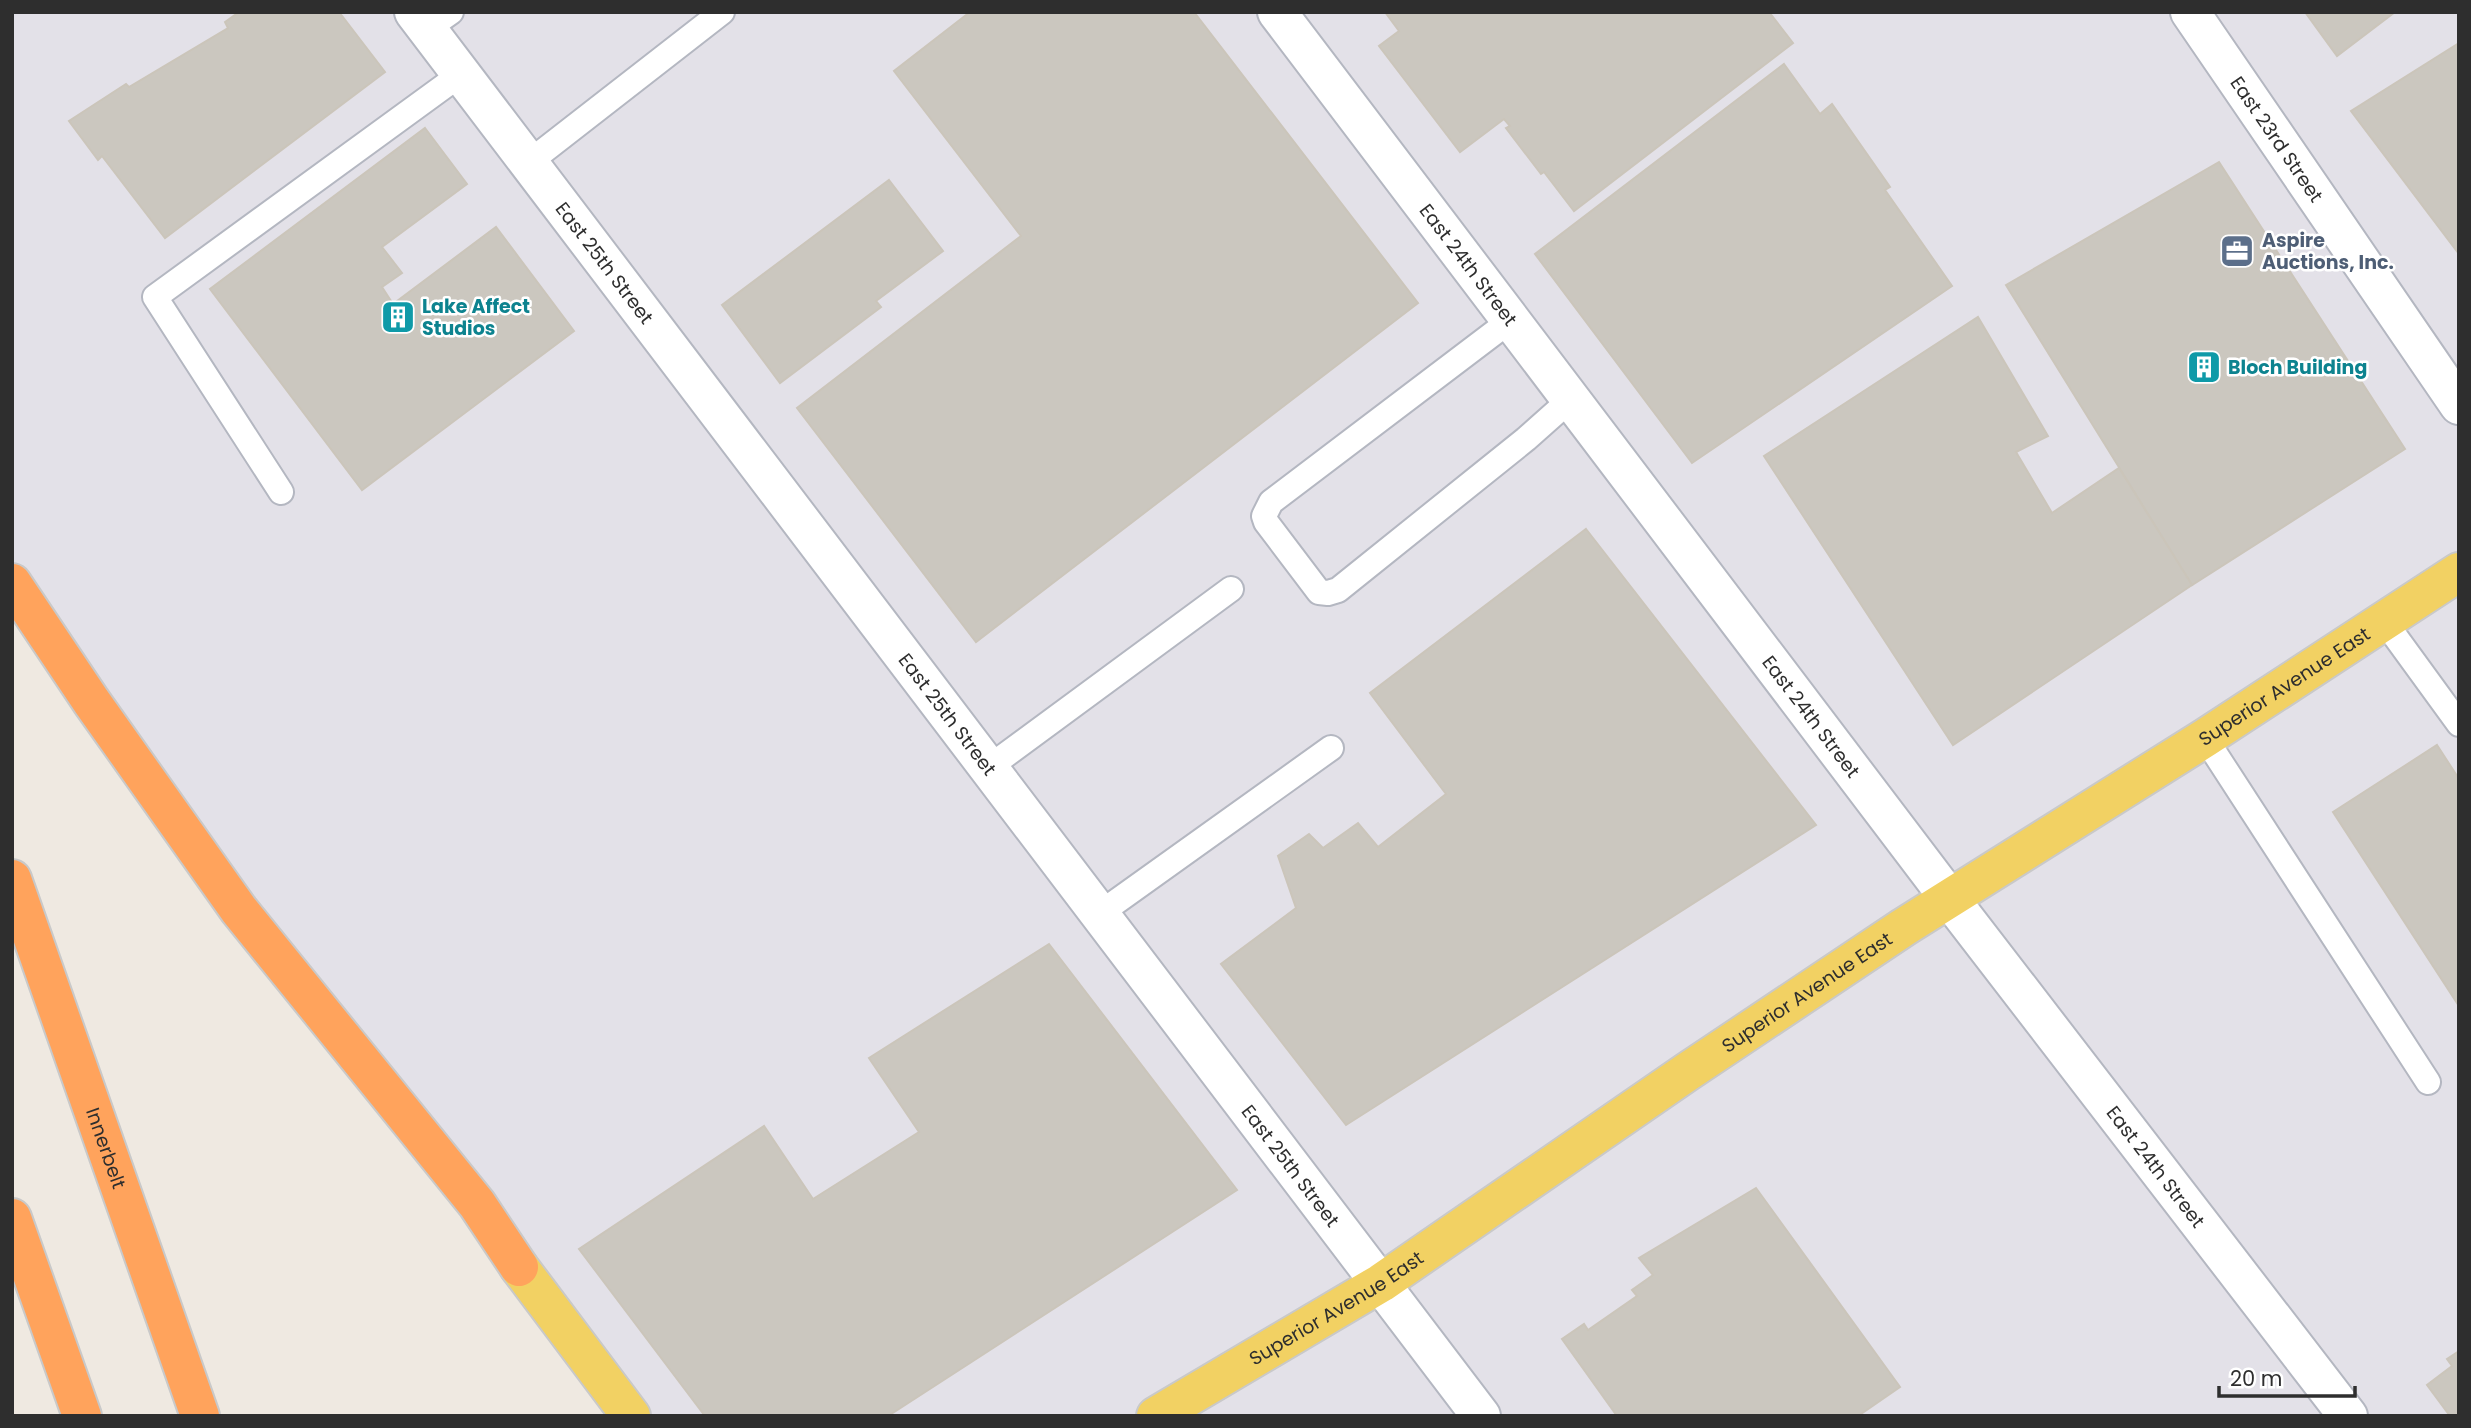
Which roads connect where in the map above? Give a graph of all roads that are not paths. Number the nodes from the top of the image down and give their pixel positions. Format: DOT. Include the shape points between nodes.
graph roads {
  1 [pos="722,12"];
  2 [pos="1277,12"];
  3 [pos="2190,12"];
  4 [pos="431,18"];
  5 [pos="461,74"];
  6 [pos="528,163"];
  7 [pos="1511,320"];
  8 [pos="1571,399"];
  9 [pos="2459,405"];
  10 [pos="281,492"];
  11 [pos="2459,572"];
  12 [pos="12,583"];
  13 [pos="1231,589"];
  14 [pos="2384,621"];
  15 [pos="2459,724"];
  16 [pos="2205,738"];
  17 [pos="1331,748"];
  18 [pos="988,768"];
  19 [pos="12,879"];
  20 [pos="1949,898"];
  21 [pos="1099,914"];
  22 [pos="2428,1082"];
  23 [pos="12,1218"];
  24 [pos="519,1267"];
  25 [pos="1381,1283"];
  26 [pos="82,1416"];
  27 [pos="200,1416"];
  28 [pos="631,1416"];
  29 [pos="1156,1416"];
  30 [pos="1482,1416"];
  31 [pos="2348,1416"];
  1 -- 6 [label="lane"];
  2 -- 7 [label="street, East 24th Street"];
  3 -- 9 [label="street, East 23rd Street"];
  4 -- 5 [label="street, East 25th Street"];
  5 -- 6 [label="street, East 25th Street"];
  5 -- 10 [label="lane" via="155,297"];
  6 -- 18 [label="street, East 25th Street"];
  7 -- 8 [label="street, East 24th Street"];
  7 -- 8 [label="lane" via="1271,502 1266,522 1319,592 1338,590"];
  8 -- 20 [label="street, East 24th Street"];
  11 -- 14 [label="main road, Superior Avenue East"];
  12 -- 24 [label="highway" via="239,910 477,1204"];
  13 -- 18 [label="lane"];
  14 -- 15 [label="lane"];
  14 -- 16 [label="main road, Superior Avenue East"];
  16 -- 20 [label="main road, Superior Avenue East"];
  16 -- 22 [label="lane"];
  17 -- 21 [label="lane"];
  18 -- 21 [label="street, East 25th Street"];
  19 -- 27 [label="highway, Innerbelt"];
  20 -- 25 [label="main road, Superior Avenue East"];
  20 -- 31 [label="street, East 24th Street"];
  21 -- 25 [label="street, East 25th Street"];
  23 -- 26 [label="highway"];
  24 -- 28 [label="main road"];
  25 -- 29 [label="main road, Superior Avenue East"];
  25 -- 30 [label="street, East 25th Street"];
}
